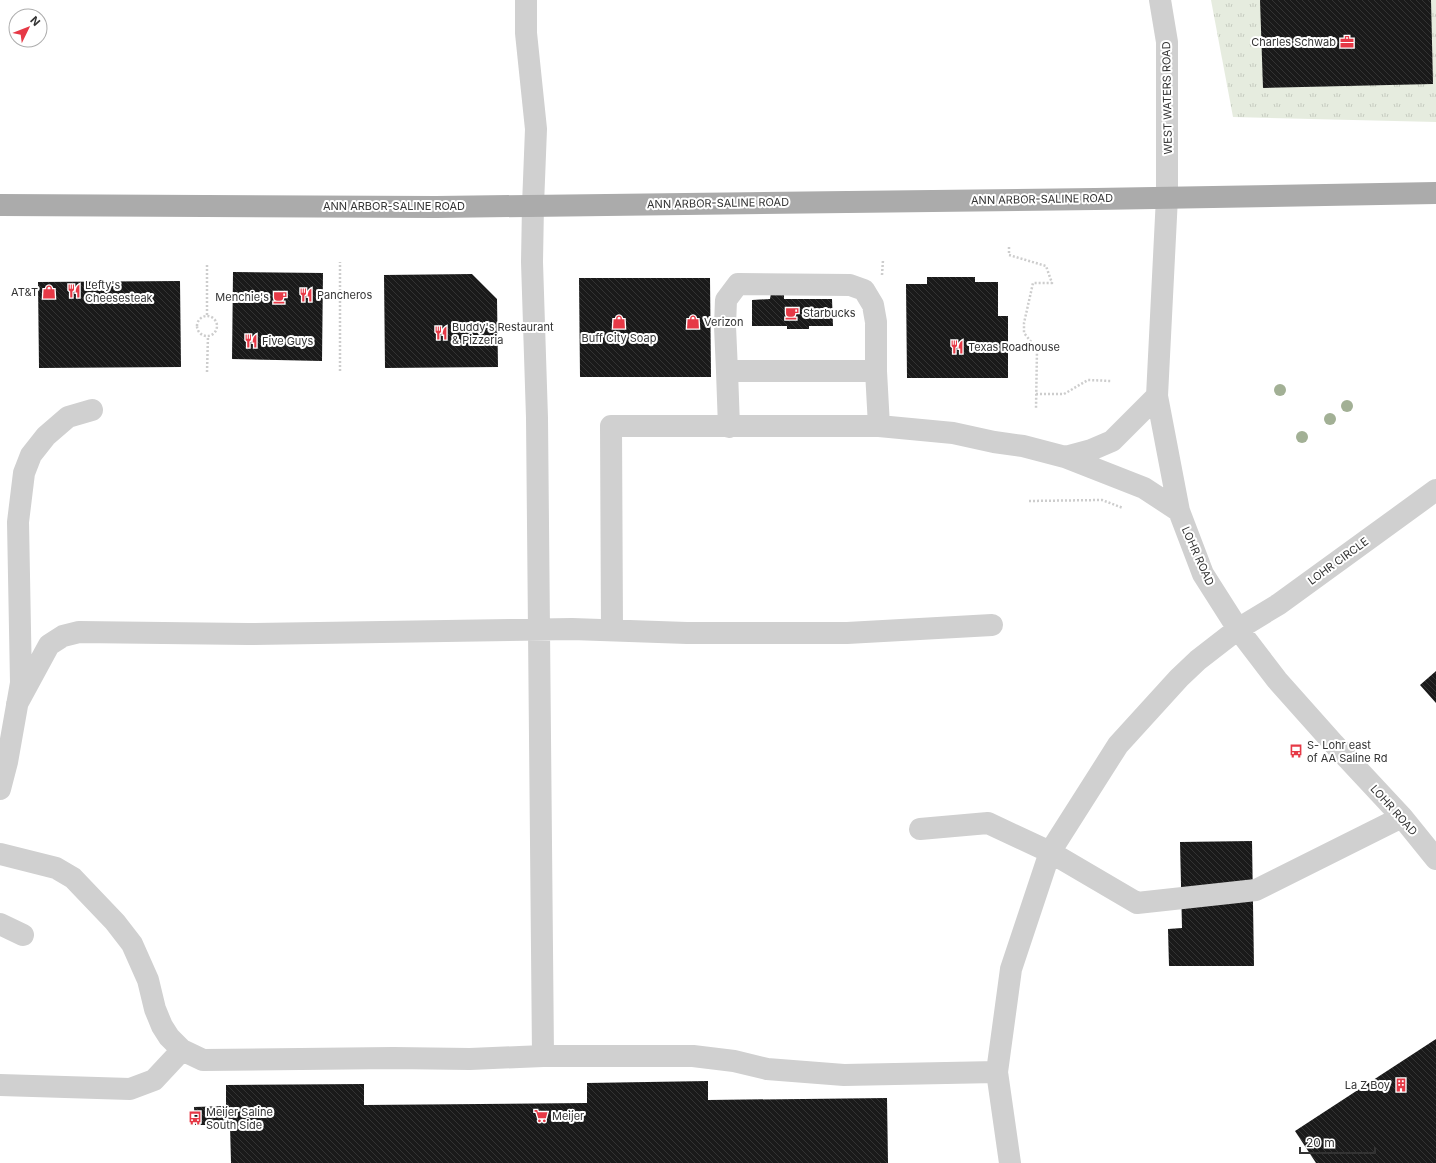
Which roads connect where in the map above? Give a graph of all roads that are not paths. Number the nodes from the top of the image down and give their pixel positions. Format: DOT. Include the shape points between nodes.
graph roads {
  1 [pos="526,0"];
  2 [pos="1160,0"];
  3 [pos="1436,193"];
  4 [pos="1167,198"];
  5 [pos="0,205"];
  6 [pos="533,205"];
  7 [pos="876,371"];
  8 [pos="727,372"];
  9 [pos="1157,396"];
  10 [pos="92,410"];
  11 [pos="729,426"];
  12 [pos="879,426"];
  13 [pos="1065,457"];
  14 [pos="1436,490"];
  15 [pos="1179,511"];
  16 [pos="992,625"];
  17 [pos="539,629"];
  18 [pos="1238,629"];
  19 [pos="612,630"];
  20 [pos="17,704"];
  21 [pos="0,789"];
  22 [pos="1402,817"];
  23 [pos="920,829"];
  24 [pos="1050,852"];
  25 [pos="0,854"];
  26 [pos="1436,859"];
  27 [pos="0,924"];
  28 [pos="23,935"];
  29 [pos="182,1050"];
  30 [pos="543,1056"];
  31 [pos="997,1072"];
  32 [pos="0,1085"];
  33 [pos="1010,1163"];
  1 -- 6 [label="street" via="526,33 536,129"];
  2 -- 4 [label="street, WEST WATERS ROAD" via="1167,42"];
  3 -- 4 [label="main road, ANN ARBOR-SALINE ROAD"];
  4 -- 6 [label="main road, ANN ARBOR-SALINE ROAD"];
  4 -- 9 [label="street, LOHR ROAD"];
  5 -- 6 [label="main road, ANN ARBOR-SALINE ROAD"];
  6 -- 17 [label="street"];
  7 -- 8 [label="street"];
  7 -- 8 [label="street" via="876,322 873,305 864,290 850,285 738,284 726,300"];
  7 -- 12 [label="street"];
  8 -- 11 [label="street"];
  9 -- 13 [label="street" via="1112,441"];
  9 -- 15 [label="street, LOHR ROAD"];
  10 -- 20 [label="street" via="68,417 46,436 31,455 24,473 18,522 21,683"];
  11 -- 12 [label="street"];
  11 -- 19 [label="street" via="611,426"];
  12 -- 13 [label="street" via="953,433"];
  13 -- 15 [label="street" via="1144,488"];
  14 -- 18 [label="street, LOHR CIRCLE" via="1279,604"];
  15 -- 18 [label="street, LOHR ROAD" via="1203,574"];
  16 -- 19 [label="street" via="847,633 687,633"];
  17 -- 19 [label="street"];
  17 -- 20 [label="street" via="248,634 79,632 63,636 49,645"];
  17 -- 30 [label="street"];
  18 -- 22 [label="street, LOHR ROAD" via="1277,680"];
  18 -- 24 [label="street, LOHR CIRCLE" via="1179,678 1118,745"];
  20 -- 21 [label="street"];
  22 -- 24 [label="street" via="1256,890 1137,903"];
  22 -- 26 [label="street, LOHR ROAD"];
  23 -- 24 [label="street" via="988,823"];
  24 -- 31 [label="street, LOHR CIRCLE" via="1011,969"];
  25 -- 29 [label="street" via="56,868 73,878 115,922 132,944 148,980 162,1026 169,1038"];
  27 -- 28 [label="street"];
  29 -- 30 [label="street" via="203,1060 470,1059"];
  29 -- 32 [label="street" via="154,1080 130,1089"];
  30 -- 31 [label="street" via="693,1056 734,1061 767,1069 844,1075"];
  31 -- 33 [label="street, LOHR CIRCLE"];
}
